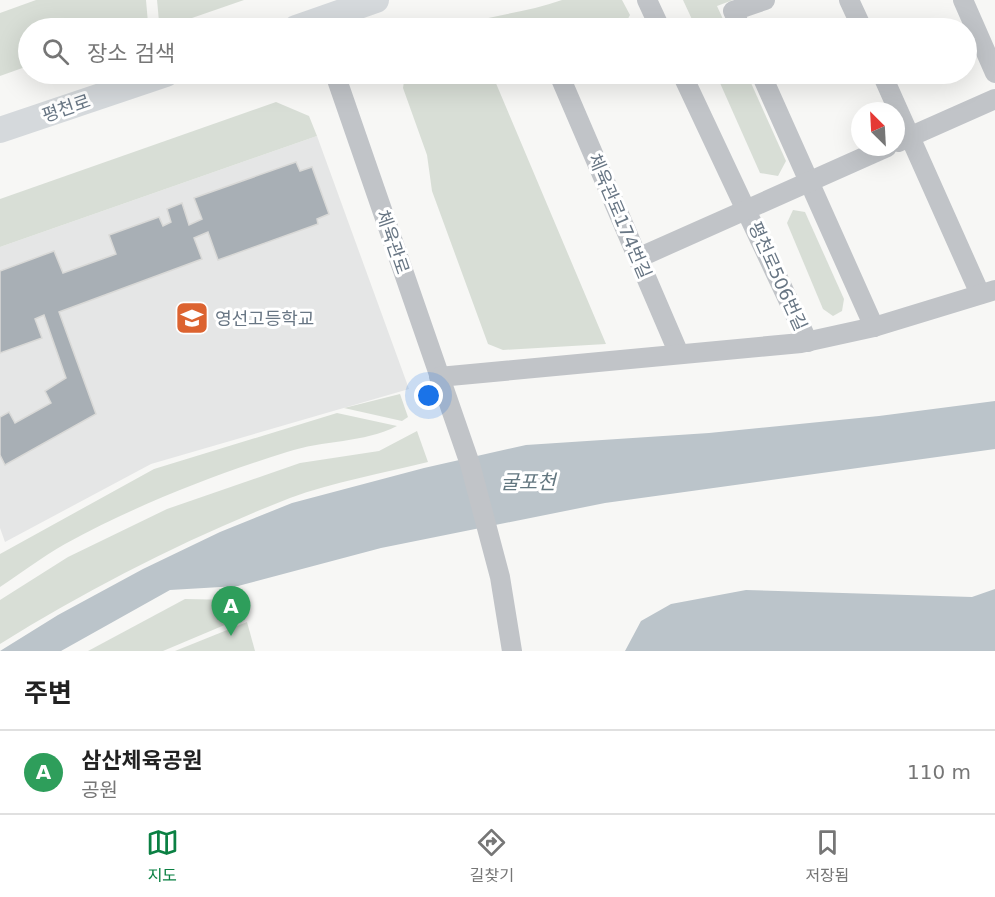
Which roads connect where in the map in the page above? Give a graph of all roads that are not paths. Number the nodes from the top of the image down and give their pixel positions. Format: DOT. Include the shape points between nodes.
graph roads {
  1 [pos="376,0"];
  2 [pos="647,0"];
  3 [pos="765,0"];
  4 [pos="849,0"];
  5 [pos="963,0"];
  6 [pos="331,18"];
  7 [pos="655,18"];
  8 [pos="740,18"];
  9 [pos="857,18"];
  10 [pos="971,18"];
  11 [pos="977,32"];
  12 [pos="995,73"];
  13 [pos="136,84"];
  14 [pos="338,84"];
  15 [pos="563,84"];
  16 [pos="687,84"];
  17 [pos="765,84"];
  18 [pos="885,84"];
  19 [pos="995,99"];
  20 [pos="891,102"];
  21 [pos="0,130"];
  22 [pos="905,139"];
  23 [pos="905,144"];
  24 [pos="867,156"];
  25 [pos="809,182"];
  26 [pos="747,209"];
  27 [pos="638,258"];
  28 [pos="988,292"];
  29 [pos="874,327"];
  30 [pos="808,342"];
  31 [pos="679,354"];
  32 [pos="439,376"];
  33 [pos="512,651"];
  1 -- 6 [label="main road"];
  2 -- 7 [label="street"];
  3 -- 8 [label="street"];
  4 -- 9 [label="street"];
  5 -- 10 [label="street"];
  11 -- 12 [label="street"];
  13 -- 21 [label="main road, 평천로"];
  14 -- 32 [label="street, 체육관로"];
  15 -- 27 [label="street, 체육관로174번길"];
  16 -- 26 [label="street, 평천로506번길"];
  17 -- 25 [label="street"];
  18 -- 20 [label="street"];
  19 -- 22 [label="street"];
  23 -- 28 [label="street"];
  24 -- 25 [label="street"];
  25 -- 26 [label="street"];
  25 -- 29 [label="street"];
  26 -- 27 [label="street, 평천로506번길"];
  26 -- 30 [label="street, 평천로506번길"];
  27 -- 31 [label="street, 체육관로174번길"];
  28 -- 29 [label="street"];
  29 -- 30 [label="street"];
  30 -- 31 [label="street"];
  31 -- 32 [label="street"];
  32 -- 33 [label="street, 체육관로" via="470,464 500,577"];
}
